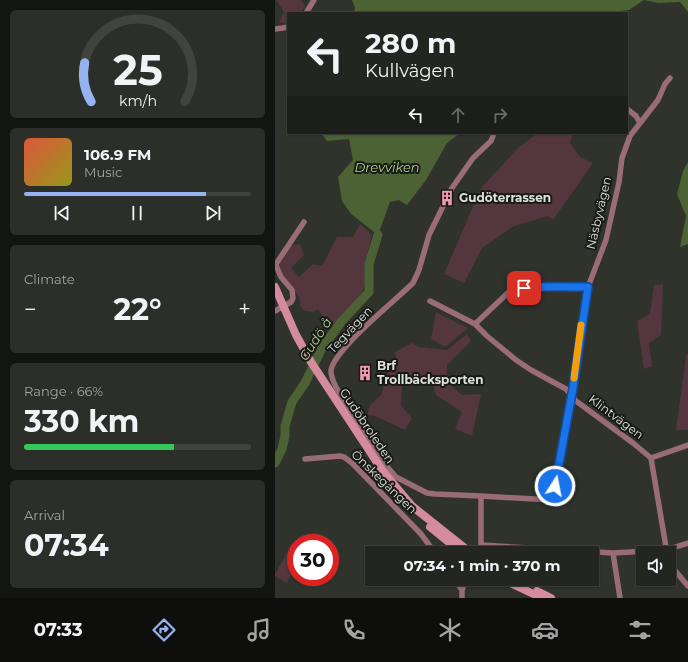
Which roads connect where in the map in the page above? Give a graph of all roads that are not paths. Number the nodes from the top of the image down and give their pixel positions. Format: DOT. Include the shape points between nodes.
graph roads {
  1 [pos="314,0"];
  2 [pos="307,12"];
  3 [pos="287,27"];
  4 [pos="275,29"];
  5 [pos="670,78"];
  6 [pos="628,110"];
  7 [pos="640,122"];
  8 [pos="493,136"];
  9 [pos="304,222"];
  10 [pos="275,263"];
  11 [pos="275,287"];
  12 [pos="588,287"];
  13 [pos="275,300"];
  14 [pos="430,301"];
  15 [pos="279,309"];
  16 [pos="475,324"];
  17 [pos="317,376"];
  18 [pos="571,394"];
  19 [pos="688,445"];
  20 [pos="651,458"];
  21 [pos="305,459"];
  22 [pos="481,496"];
  23 [pos="552,500"];
  24 [pos="688,543"];
  25 [pos="481,545"];
  26 [pos="430,546"];
  27 [pos="453,546"];
  28 [pos="462,546"];
  29 [pos="666,546"];
  30 [pos="676,548"];
  31 [pos="636,552"];
  32 [pos="613,553"];
  33 [pos="676,572"];
  34 [pos="459,586"];
  35 [pos="463,586"];
  36 [pos="516,586"];
  37 [pos="527,586"];
  38 [pos="688,586"];
  39 [pos="462,590"];
  40 [pos="462,598"];
  41 [pos="542,598"];
  42 [pos="551,598"];
  43 [pos="620,598"];
  1 -- 2 [label="street"];
  3 -- 4 [label="street"];
  5 -- 7 [label="street, Näsbyvägen" via="658,100"];
  6 -- 7 [label="street"];
  7 -- 12 [label="street, Näsbyvägen" via="630,136 622,158 606,240"];
  8 -- 22 [label="street, Tegvägen" via="473,158 452,188 429,234 413,282 347,346 331,370 332,380 383,462 396,477 435,494"];
  9 -- 10 [label="street"];
  10 -- 15 [label="street" via="281,277 292,290 293,298"];
  11 -- 15 [label="main road, Gudöbroleden"];
  12 -- 16 [label="street" via="548,286 512,289"];
  12 -- 18 [label="street, Näsbyvägen"];
  13 -- 15 [label="main road, Gudöbroleden"];
  14 -- 16 [label="street, Klintvägen"];
  15 -- 17 [label="main road, Gudöbroleden"];
  16 -- 18 [label="street, Klintvägen" via="516,360"];
  17 -- 27 [label="main road, Gudöbroleden" via="381,476 409,509"];
  17 -- 28 [label="main road, Gudöbroleden" via="382,470 412,506"];
  18 -- 20 [label="street, Klintvägen" via="576,401"];
  18 -- 23 [label="street, Näsbyvägen"];
  19 -- 20 [label="street"];
  20 -- 29 [label="street"];
  21 -- 26 [label="street, Önskegången" via="334,455 347,459"];
  22 -- 23 [label="street, Tegvägen"];
  22 -- 25 [label="street"];
  24 -- 30 [label="street"];
  25 -- 32 [label="street"];
  31 -- 32 [label="street"];
  32 -- 43 [label="street"];
  33 -- 38 [label="street"];
  34 -- 39 [label="street"];
  35 -- 39 [label="street"];
  36 -- 41 [label="main road"];
  37 -- 42 [label="main road"];
  39 -- 40 [label="street"];
}
